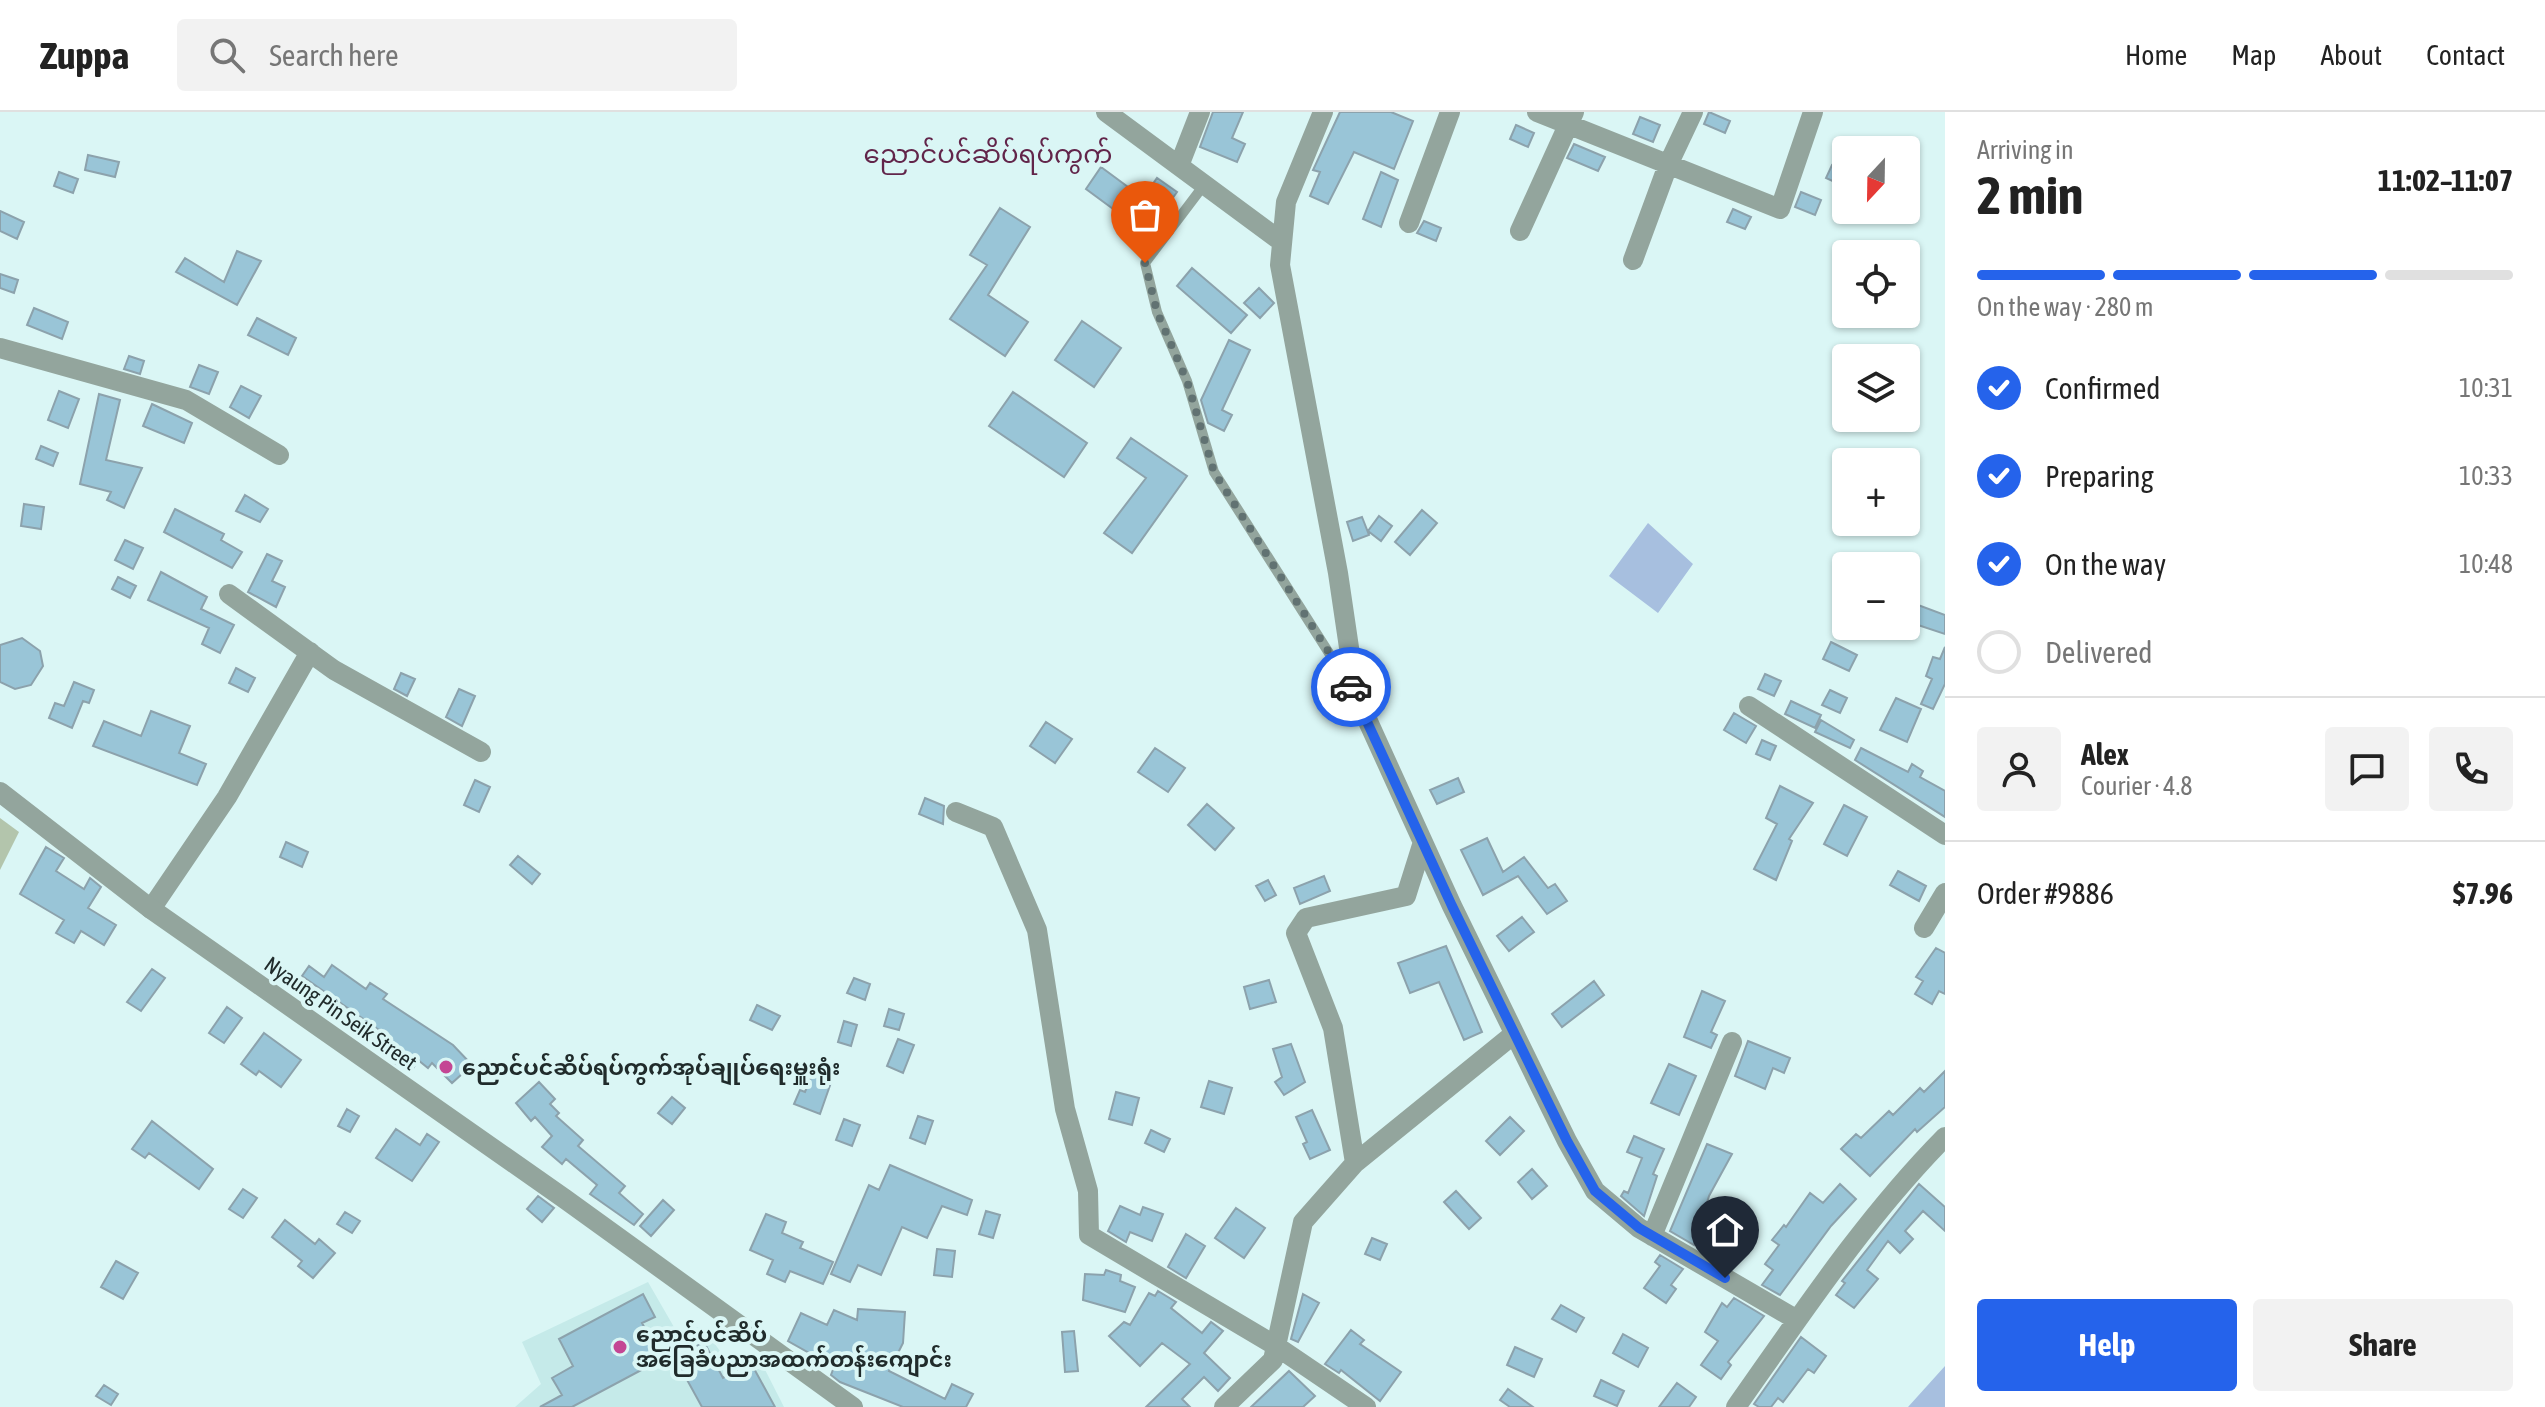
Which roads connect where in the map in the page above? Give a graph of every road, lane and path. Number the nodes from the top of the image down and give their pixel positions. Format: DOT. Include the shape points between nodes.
graph roads {
  1 [pos="1106,112"];
  2 [pos="1200,112"];
  3 [pos="1323,112"];
  4 [pos="1450,112"];
  5 [pos="1537,112"];
  6 [pos="1693,112"];
  7 [pos="1813,112"];
  8 [pos="1571,118"];
  9 [pos="1668,165"];
  10 [pos="1179,166"];
  11 [pos="1204,185"];
  12 [pos="1409,223"];
  13 [pos="1520,231"];
  14 [pos="1282,242"];
  15 [pos="1633,260"];
  16 [pos="0,348"];
  17 [pos="279,455"];
  18 [pos="229,594"];
  19 [pos="310,652"];
  20 [pos="1356,695"];
  21 [pos="1749,706"];
  22 [pos="481,752"];
  23 [pos="0,792"];
  24 [pos="956,812"];
  25 [pos="1945,835"];
  26 [pos="1423,842"];
  27 [pos="1945,893"];
  28 [pos="151,909"];
  29 [pos="1924,928"];
  30 [pos="1514,1034"];
  31 [pos="1732,1042"];
  32 [pos="1945,1137"];
  33 [pos="1355,1163"];
  34 [pos="1652,1236"];
  35 [pos="1797,1320"];
  36 [pos="1276,1346"];
  37 [pos="846,1405"];
  38 [pos="1224,1407"];
  39 [pos="1366,1407"];
  40 [pos="1736,1407"];
  1 -- 10 [label="street"];
  2 -- 10 [label="street"];
  3 -- 14 [label="street" via="1286,202"];
  4 -- 12 [label="street"];
  5 -- 8 [label="street"];
  6 -- 9 [label="street"];
  7 -- 9 [label="street" via="1780,209"];
  8 -- 9 [label="street"];
  8 -- 13 [label="street"];
  9 -- 15 [label="street"];
  10 -- 11 [label="street"];
  11 -- 14 [label="street"];
  11 -- 20 [label="lane" via="1145,263 1157,312 1187,381 1214,472"];
  14 -- 20 [label="street" via="1280,265"];
  16 -- 17 [label="street" via="186,400"];
  18 -- 19 [label="street"];
  19 -- 22 [label="street"];
  19 -- 28 [label="street" via="227,797"];
  20 -- 26 [label="street"];
  21 -- 25 [label="street"];
  23 -- 28 [label="street, Nyaung Pin Seik Street"];
  24 -- 36 [label="street" via="993,827 1037,930 1065,1109 1088,1191 1089,1235"];
  26 -- 30 [label="street"];
  26 -- 33 [label="street" via="1406,896 1306,918 1296,933 1333,1028"];
  27 -- 29 [label="street"];
  28 -- 37 [label="street, Nyaung Pin Seik Street" via="565,1199"];
  30 -- 33 [label="street"];
  30 -- 34 [label="street" via="1595,1191"];
  31 -- 34 [label="street"];
  32 -- 35 [label="street"];
  33 -- 36 [label="street" via="1303,1222"];
  34 -- 35 [label="street"];
  35 -- 40 [label="street"];
  36 -- 38 [label="street" via="1273,1360"];
  36 -- 39 [label="street"];
}
